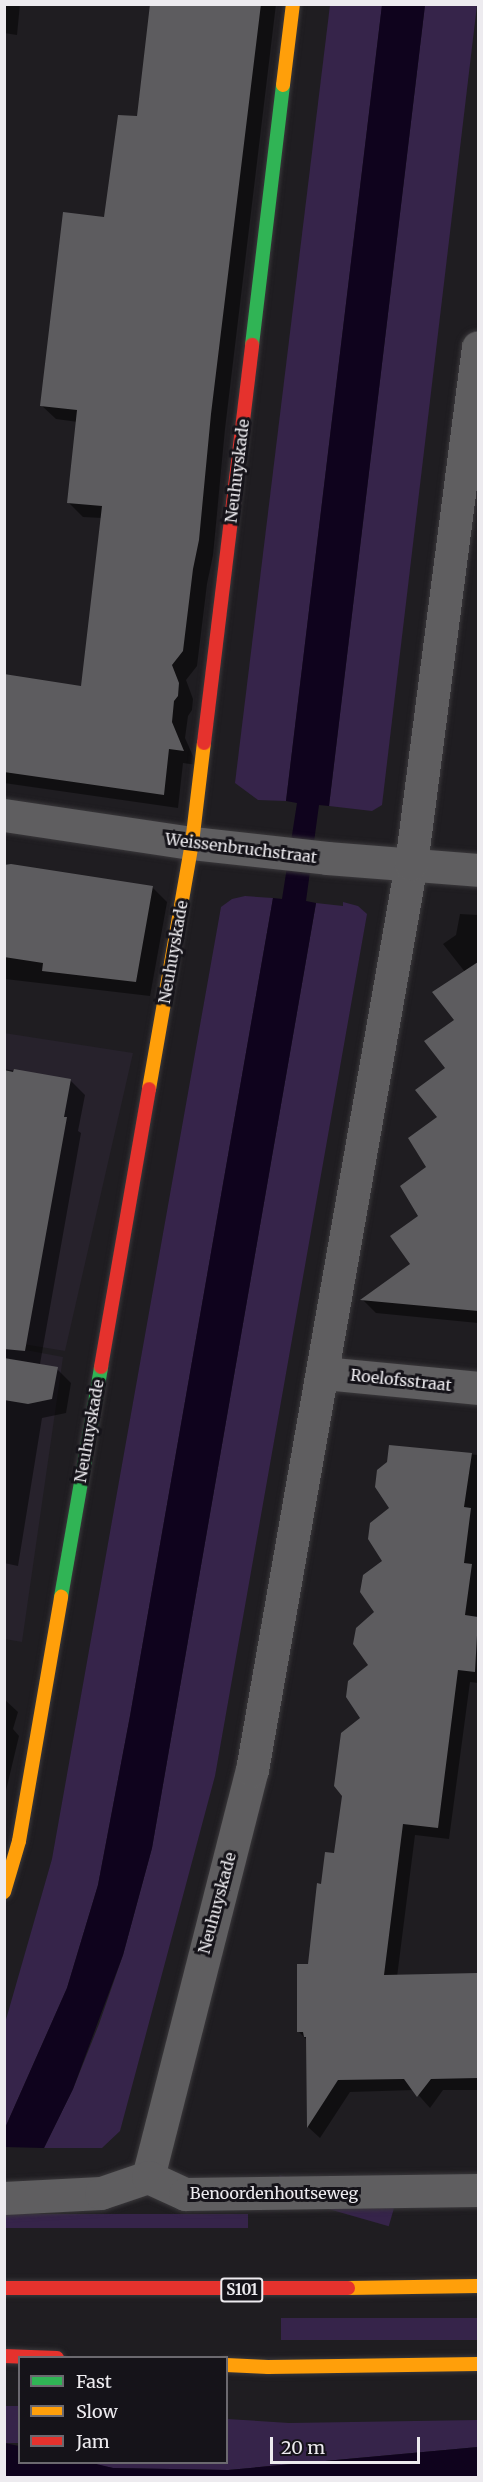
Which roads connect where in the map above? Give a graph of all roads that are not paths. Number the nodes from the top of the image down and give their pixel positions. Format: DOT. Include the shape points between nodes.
graph roads {
  1 [pos="293,4"];
  2 [pos="478,348"];
  3 [pos="4,815"];
  4 [pos="192,843"];
  5 [pos="411,864"];
  6 [pos="478,870"];
  7 [pos="323,1373"];
  8 [pos="478,1388"];
  9 [pos="4,1892"];
  10 [pos="148,2177"];
  11 [pos="478,2190"];
  12 [pos="4,2198"];
  13 [pos="478,2286"];
  14 [pos="4,2288"];
  15 [pos="478,2364"];
  16 [pos="228,2365"];
  1 -- 4 [label="street, Neuhuyskade"];
  2 -- 5 [label="street, Neuhuyskade"];
  3 -- 4 [label="street, Weissenbruchstraat"];
  4 -- 5 [label="street, Weissenbruchstraat"];
  4 -- 9 [label="street, Neuhuyskade" via="20,1841"];
  5 -- 6 [label="street, Weissenbruchstraat"];
  5 -- 7 [label="street, Neuhuyskade"];
  7 -- 8 [label="street, Roelofsstraat"];
  7 -- 10 [label="street, Neuhuyskade" via="252,1770"];
  10 -- 11 [label="street, Benoordenhoutseweg" via="185,2194"];
  10 -- 12 [label="street" via="101,2193"];
  13 -- 14 [label="street, S101" via="266,2290"];
  15 -- 16 [label="street"];
}
